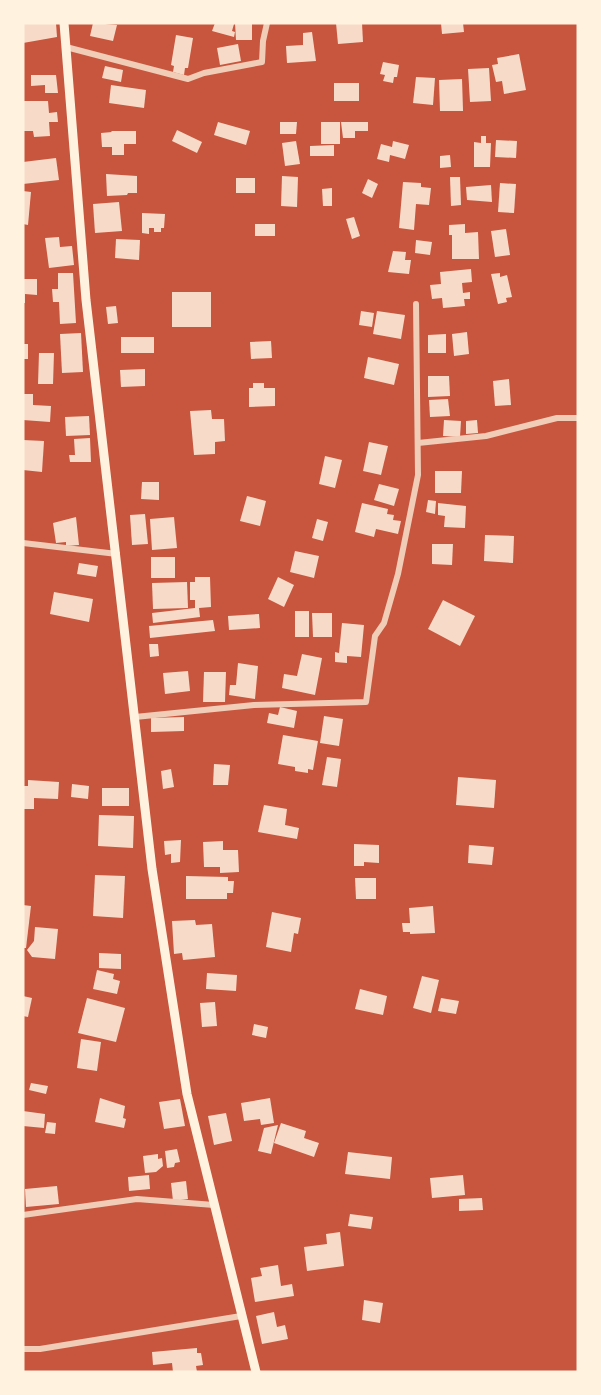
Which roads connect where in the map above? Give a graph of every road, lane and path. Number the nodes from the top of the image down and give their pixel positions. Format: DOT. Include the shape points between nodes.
graph roads {
  1 [pos="64,23"];
  2 [pos="267,23"];
  3 [pos="66,47"];
  4 [pos="416,304"];
  5 [pos="578,418"];
  6 [pos="418,443"];
  7 [pos="23,543"];
  8 [pos="117,554"];
  9 [pos="135,717"];
  10 [pos="214,1205"];
  11 [pos="23,1215"];
  12 [pos="241,1316"];
  13 [pos="23,1349"];
  14 [pos="256,1372"];
  1 -- 3 [label="main road"];
  2 -- 3 [label="street" via="262,62 188,79"];
  3 -- 8 [label="main road" via="86,300"];
  4 -- 6 [label="street"];
  5 -- 6 [label="street" via="557,418 486,436"];
  6 -- 9 [label="street" via="418,475 384,623 375,636 366,702 254,705"];
  7 -- 8 [label="street"];
  8 -- 9 [label="main road"];
  9 -- 10 [label="main road" via="152,869 187,1094"];
  10 -- 11 [label="street" via="137,1199"];
  10 -- 12 [label="main road"];
  12 -- 13 [label="street"];
  12 -- 14 [label="main road"];
}
